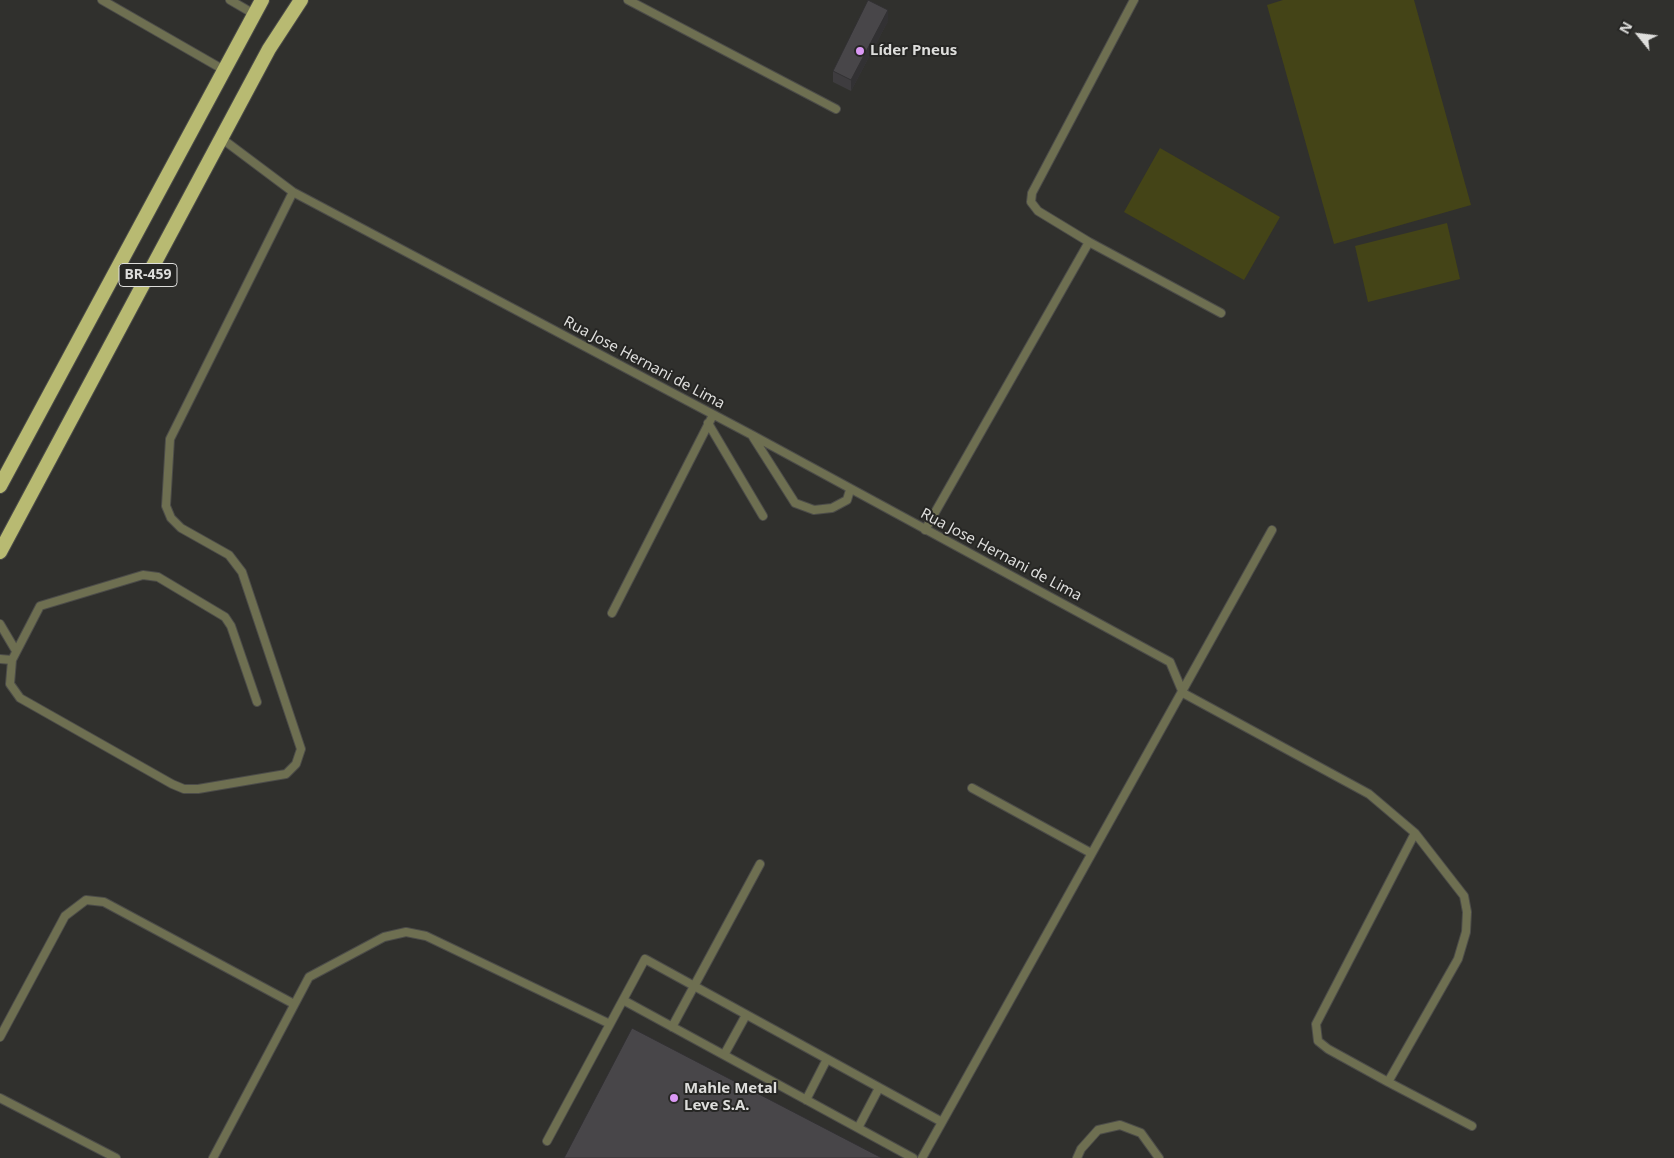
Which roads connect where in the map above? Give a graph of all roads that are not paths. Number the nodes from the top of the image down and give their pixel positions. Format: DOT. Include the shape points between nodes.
graph roads {
  1 [pos="102,0"];
  2 [pos="230,0"];
  3 [pos="262,0"];
  4 [pos="301,0"];
  5 [pos="628,0"];
  6 [pos="1134,0"];
  7 [pos="254,14"];
  8 [pos="224,70"];
  9 [pos="836,109"];
  10 [pos="221,138"];
  11 [pos="293,192"];
  12 [pos="1089,242"];
  13 [pos="1220,313"];
  14 [pos="713,415"];
  15 [pos="708,423"];
  16 [pos="752,435"];
  17 [pos="6,469"];
  18 [pos="0,486"];
  19 [pos="850,490"];
  20 [pos="763,516"];
  21 [pos="925,530"];
  22 [pos="1272,530"];
  23 [pos="0,552"];
  24 [pos="612,613"];
  25 [pos="0,624"];
  26 [pos="16,651"];
  27 [pos="0,659"];
  28 [pos="12,660"];
  29 [pos="1183,693"];
  30 [pos="257,702"];
  31 [pos="972,788"];
  32 [pos="1415,833"];
  33 [pos="1091,853"];
  34 [pos="760,864"];
  35 [pos="694,986"];
  36 [pos="623,1000"];
  37 [pos="294,1004"];
  38 [pos="746,1015"];
  39 [pos="610,1024"];
  40 [pos="672,1027"];
  41 [pos="0,1037"];
  42 [pos="724,1055"];
  43 [pos="827,1059"];
  44 [pos="1388,1082"];
  45 [pos="879,1088"];
  46 [pos="0,1098"];
  47 [pos="806,1100"];
  48 [pos="942,1122"];
  49 [pos="1472,1126"];
  50 [pos="858,1128"];
  51 [pos="547,1141"];
  52 [pos="116,1158"];
  53 [pos="213,1158"];
  54 [pos="913,1158"];
  55 [pos="922,1158"];
  56 [pos="1077,1158"];
  57 [pos="1159,1158"];
  1 -- 8 [label="lane"];
  2 -- 7 [label="lane"];
  3 -- 7 [label="highway, BR-459"];
  4 -- 10 [label="highway, BR-459" via="269,49"];
  5 -- 9 [label="lane"];
  6 -- 12 [label="lane" via="1032,193 1031,202 1038,211"];
  7 -- 8 [label="highway, BR-459"];
  8 -- 17 [label="highway, BR-459"];
  10 -- 11 [label="lane, Rua Jose Hernani de Lima"];
  10 -- 23 [label="highway, BR-459"];
  11 -- 14 [label="lane, Rua Jose Hernani de Lima"];
  11 -- 28 [label="lane" via="170,439 166,506 180,528 229,555 242,572 301,749 296,764 286,774 198,789 178,786 20,698 10,684"];
  12 -- 13 [label="lane"];
  12 -- 21 [label="lane"];
  14 -- 15 [label="lane"];
  14 -- 16 [label="lane, Rua Jose Hernani de Lima"];
  15 -- 20 [label="lane"];
  15 -- 24 [label="lane"];
  16 -- 19 [label="lane, Rua Jose Hernani de Lima"];
  16 -- 19 [label="lane" via="794,503 814,510 832,508 846,500"];
  17 -- 18 [label="highway, BR-459"];
  19 -- 21 [label="lane, Rua Jose Hernani de Lima"];
  21 -- 29 [label="lane, Rua Jose Hernani de Lima" via="1170,662"];
  22 -- 29 [label="lane"];
  25 -- 26 [label="lane"];
  26 -- 28 [label="lane"];
  26 -- 30 [label="lane" via="40,606 143,575 158,577 225,617"];
  27 -- 28 [label="lane"];
  29 -- 32 [label="lane" via="1369,794"];
  29 -- 33 [label="lane"];
  31 -- 33 [label="lane"];
  32 -- 44 [label="lane" via="1464,896 1466,932 1458,960"];
  32 -- 44 [label="lane" via="1316,1024 1318,1041"];
  33 -- 48 [label="lane"];
  34 -- 35 [label="lane"];
  35 -- 36 [label="lane" via="644,959"];
  35 -- 38 [label="lane"];
  35 -- 40 [label="lane"];
  36 -- 39 [label="lane"];
  36 -- 40 [label="lane"];
  37 -- 39 [label="lane" via="309,977 384,937 406,932 426,936"];
  37 -- 41 [label="lane" via="104,902 86,900 65,916"];
  37 -- 53 [label="lane"];
  38 -- 42 [label="lane"];
  38 -- 43 [label="lane"];
  39 -- 51 [label="lane"];
  40 -- 42 [label="lane"];
  42 -- 47 [label="lane"];
  43 -- 45 [label="lane"];
  43 -- 47 [label="lane"];
  44 -- 49 [label="lane"];
  45 -- 48 [label="lane"];
  45 -- 50 [label="lane"];
  46 -- 52 [label="lane"];
  47 -- 50 [label="lane"];
  48 -- 55 [label="lane"];
  50 -- 54 [label="lane"];
  56 -- 57 [label="lane" via="1098,1130 1120,1125 1141,1134"];
}
